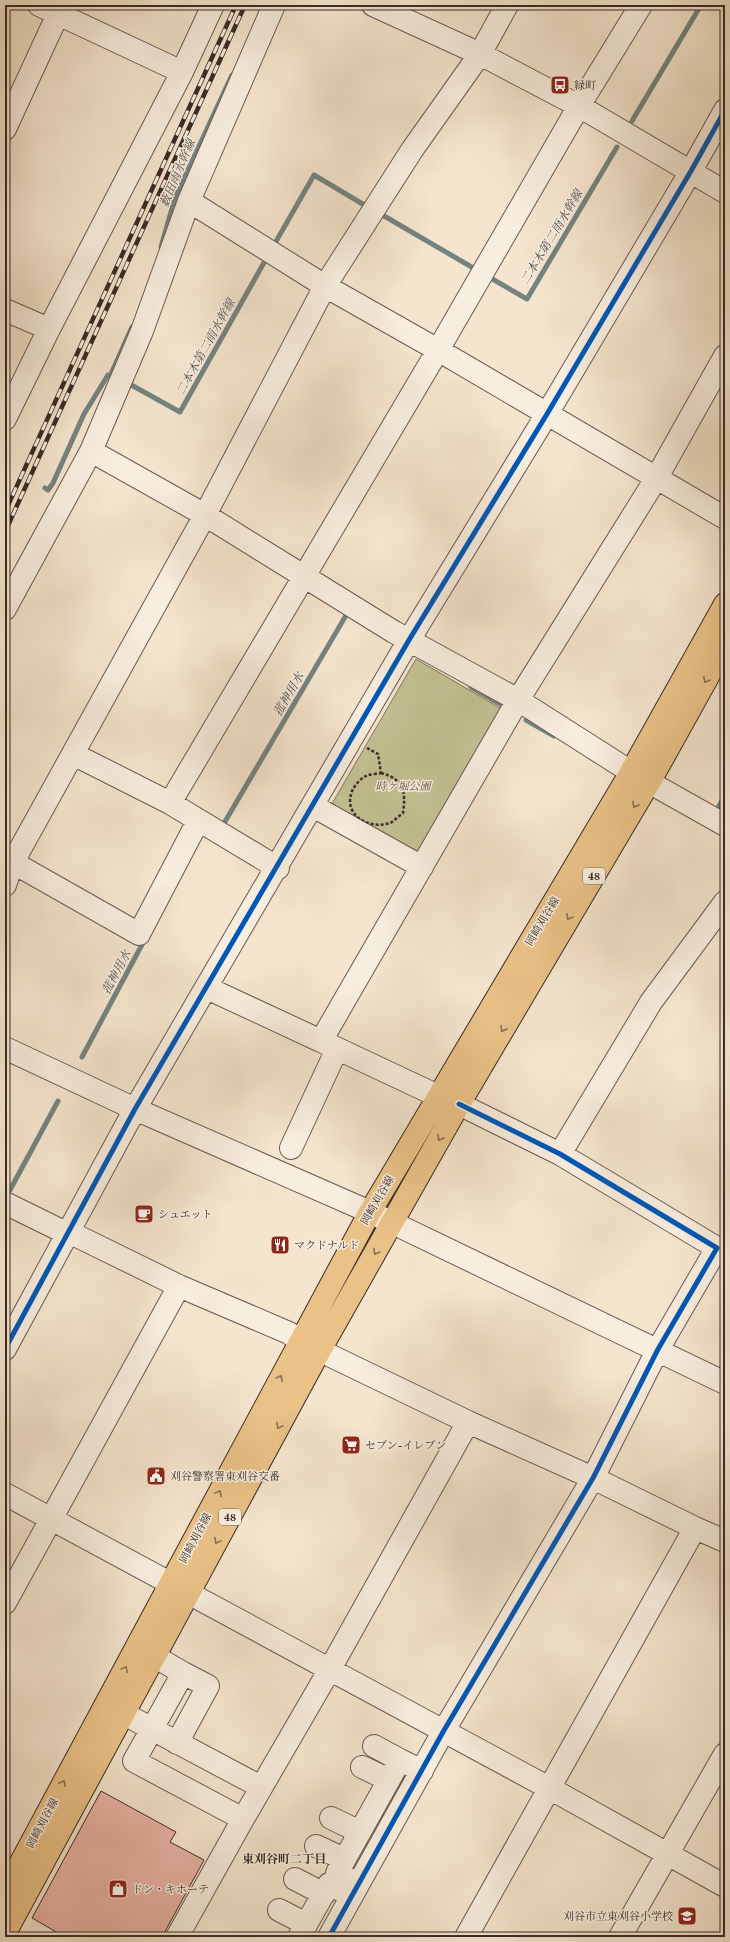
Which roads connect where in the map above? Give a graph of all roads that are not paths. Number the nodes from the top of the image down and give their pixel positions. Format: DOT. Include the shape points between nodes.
graph roads {
  1 [pos="213,5"];
  2 [pos="274,5"];
  3 [pos="507,5"];
  4 [pos="641,5"];
  5 [pos="380,6"];
  6 [pos="48,9"];
  7 [pos="480,54"];
  8 [pos="182,72"];
  9 [pos="579,106"];
  10 [pos="725,110"];
  11 [pos="5,129"];
  12 [pos="691,171"];
  13 [pos="725,192"];
  14 [pos="189,201"];
  15 [pos="325,286"];
  16 [pos="5,310"];
  17 [pos="49,329"];
  18 [pos="438,350"];
  19 [pos="725,356"];
  20 [pos="547,414"];
  21 [pos="5,419"];
  22 [pos="91,451"];
  23 [pos="656,477"];
  24 [pos="205,515"];
  25 [pos="725,518"];
  26 [pos="304,576"];
  27 [pos="725,604"];
  28 [pos="5,609"];
  29 [pos="409,640"];
  30 [pos="725,646"];
  31 [pos="518,700"];
  32 [pos="73,754"];
  33 [pos="640,776"];
  34 [pos="170,803"];
  35 [pos="313,806"];
  36 [pos="198,821"];
  37 [pos="725,825"];
  38 [pos="9,860"];
  39 [pos="278,868"];
  40 [pos="422,868"];
  41 [pos="5,885"];
  42 [pos="725,902"];
  43 [pos="207,988"];
  44 [pos="329,1045"];
  45 [pos="5,1048"];
  46 [pos="438,1096"];
  47 [pos="459,1104"];
  48 [pos="135,1110"];
  49 [pos="291,1148"];
  50 [pos="560,1154"];
  51 [pos="5,1203"];
  52 [pos="370,1212"];
  53 [pos="392,1223"];
  54 [pos="68,1234"];
  55 [pos="178,1286"];
  56 [pos="300,1341"];
  57 [pos="5,1349"];
  58 [pos="320,1350"];
  59 [pos="657,1351"];
  60 [pos="725,1383"];
  61 [pos="468,1422"];
  62 [pos="593,1478"];
  63 [pos="5,1494"];
  64 [pos="50,1519"];
  65 [pos="695,1528"];
  66 [pos="725,1541"];
  67 [pos="179,1590"];
  68 [pos="5,1603"];
  69 [pos="154,1656"];
  70 [pos="330,1669"];
  71 [pos="183,1673"];
  72 [pos="123,1713"];
  73 [pos="152,1729"];
  74 [pos="443,1732"];
  75 [pos="177,1743"];
  76 [pos="374,1746"];
  77 [pos="725,1754"];
  78 [pos="400,1760"];
  79 [pos="362,1767"];
  80 [pos="422,1771"];
  81 [pos="389,1780"];
  82 [pos="261,1788"];
  83 [pos="551,1789"];
  84 [pos="331,1818"];
  85 [pos="243,1819"];
  86 [pos="360,1832"];
  87 [pos="316,1846"];
  88 [pos="667,1854"];
  89 [pos="344,1859"];
  90 [pos="295,1879"];
  91 [pos="725,1886"];
  92 [pos="355,1890"];
  93 [pos="5,1892"];
  94 [pos="324,1894"];
  95 [pos="279,1910"];
  96 [pos="303,1931"];
  97 [pos="8,1933"];
  98 [pos="177,1937"];
  99 [pos="329,1937"];
  100 [pos="466,1937"];
  101 [pos="620,1937"];
  1 -- 8 [label="street"];
  2 -- 14 [label="street"];
  3 -- 7 [label="street"];
  4 -- 9 [label="street"];
  5 -- 7 [label="street"];
  6 -- 8 [label="street"];
  6 -- 11 [label="street"];
  7 -- 9 [label="street"];
  7 -- 15 [label="street" via="412,150"];
  8 -- 17 [label="street"];
  9 -- 12 [label="street"];
  9 -- 18 [label="street"];
  10 -- 12 [label="street"];
  12 -- 13 [label="street"];
  12 -- 20 [label="street"];
  14 -- 15 [label="street"];
  14 -- 22 [label="street" via="142,331"];
  15 -- 18 [label="street"];
  15 -- 24 [label="street"];
  16 -- 17 [label="street"];
  17 -- 21 [label="street"];
  18 -- 20 [label="street"];
  18 -- 26 [label="street"];
  19 -- 23 [label="street"];
  20 -- 23 [label="street"];
  20 -- 29 [label="street"];
  22 -- 24 [label="street"];
  22 -- 28 [label="street"];
  23 -- 25 [label="street"];
  23 -- 31 [label="street"];
  24 -- 26 [label="street"];
  24 -- 32 [label="street"];
  26 -- 29 [label="street"];
  26 -- 34 [label="street"];
  27 -- 33 [label="main road, 岡崎刈谷線 / 48"];
  29 -- 31 [label="street"];
  29 -- 35 [label="street"];
  30 -- 33 [label="main road, 岡崎刈谷線 / 48, one-way"];
  31 -- 33 [label="street"];
  31 -- 40 [label="street"];
  32 -- 34 [label="street"];
  32 -- 38 [label="street"];
  33 -- 37 [label="street"];
  33 -- 46 [label="main road, 岡崎刈谷線 / 48"];
  33 -- 47 [label="main road, 岡崎刈谷線 / 48, one-way"];
  34 -- 36 [label="street"];
  35 -- 39 [label="street"];
  35 -- 40 [label="street"];
  36 -- 38 [label="street" via="139,934"];
  36 -- 39 [label="street"];
  38 -- 41 [label="street"];
  39 -- 43 [label="street"];
  40 -- 44 [label="street"];
  42 -- 50 [label="street" via="651,1002"];
  43 -- 44 [label="street"];
  43 -- 48 [label="street"];
  44 -- 46 [label="street"];
  44 -- 49 [label="street"];
  45 -- 48 [label="street"];
  46 -- 52 [label="main road, 岡崎刈谷線 / 48"];
  47 -- 50 [label="street"];
  47 -- 53 [label="main road, 岡崎刈谷線 / 48, one-way"];
  48 -- 52 [label="street"];
  48 -- 54 [label="street"];
  50 -- 59 [label="street" via="717,1248"];
  51 -- 54 [label="street"];
  52 -- 53 [label="street"];
  52 -- 56 [label="main road, 岡崎刈谷線 / 48"];
  53 -- 58 [label="main road, 岡崎刈谷線 / 48, one-way"];
  53 -- 59 [label="street"];
  54 -- 55 [label="street"];
  54 -- 57 [label="street"];
  55 -- 56 [label="street" via="289,1333"];
  55 -- 64 [label="street"];
  56 -- 58 [label="street"];
  67 -- 56 [label="main road, 岡崎刈谷線 / 48, one-way"];
  58 -- 61 [label="street"];
  58 -- 67 [label="main road, 岡崎刈谷線 / 48, one-way"];
  59 -- 60 [label="street"];
  59 -- 62 [label="street"];
  61 -- 62 [label="street"];
  61 -- 70 [label="street"];
  62 -- 65 [label="street"];
  62 -- 74 [label="street"];
  63 -- 64 [label="street"];
  64 -- 67 [label="street"];
  64 -- 68 [label="street"];
  65 -- 66 [label="street"];
  65 -- 83 [label="street"];
  67 -- 69 [label="main road, 岡崎刈谷線 / 48"];
  67 -- 70 [label="street"];
  93 -- 67 [label="main road, 岡崎刈谷線 / 48, one-way"];
  69 -- 71 [label="street"];
  69 -- 72 [label="main road, 岡崎刈谷線 / 48"];
  70 -- 74 [label="street"];
  70 -- 82 [label="street"];
  71 -- 73 [label="street"];
  71 -- 75 [label="street" via="208,1686"];
  72 -- 73 [label="street"];
  72 -- 97 [label="main road, 岡崎刈谷線 / 48"];
  73 -- 75 [label="street"];
  73 -- 85 [label="street" via="134,1760"];
  74 -- 80 [label="street"];
  74 -- 83 [label="street"];
  75 -- 82 [label="street"];
  76 -- 78 [label="street"];
  77 -- 88 [label="street"];
  78 -- 80 [label="street"];
  78 -- 81 [label="street"];
  79 -- 81 [label="street"];
  80 -- 92 [label="street"];
  81 -- 86 [label="street" via="369,1798"];
  82 -- 85 [label="street"];
  83 -- 88 [label="street"];
  83 -- 100 [label="street"];
  84 -- 86 [label="street"];
  85 -- 98 [label="street"];
  86 -- 89 [label="street"];
  87 -- 89 [label="street"];
  88 -- 91 [label="street"];
  88 -- 101 [label="street"];
  89 -- 92 [label="street" via="337,1873"];
  90 -- 94 [label="street"];
  92 -- 94 [label="street" via="329,1884"];
  92 -- 99 [label="street"];
  94 -- 96 [label="street"];
  95 -- 96 [label="street"];
}
